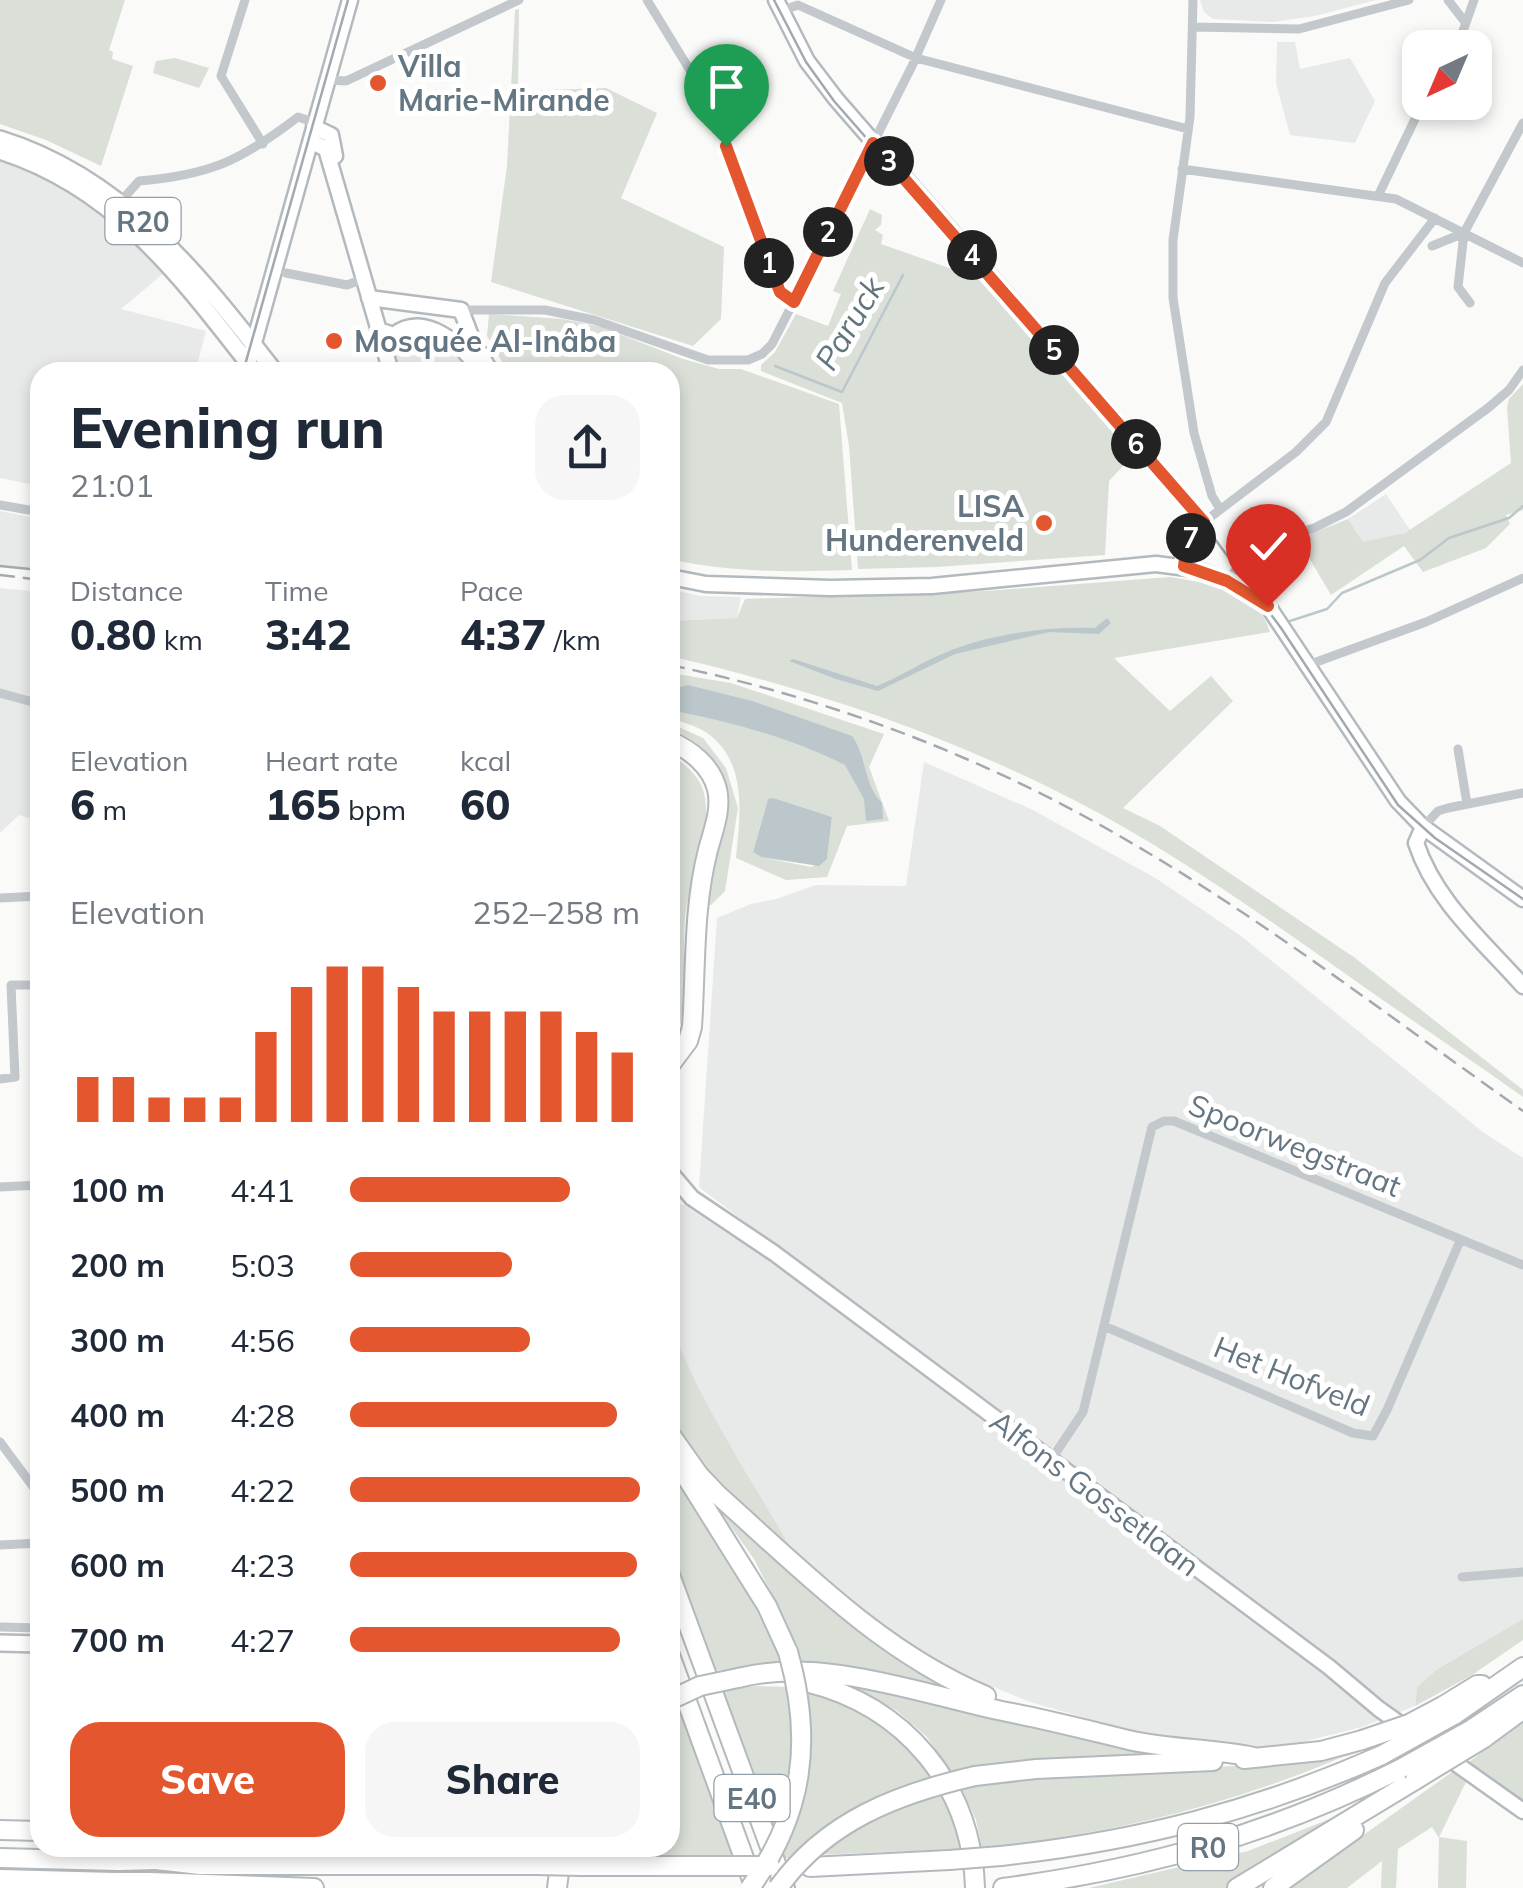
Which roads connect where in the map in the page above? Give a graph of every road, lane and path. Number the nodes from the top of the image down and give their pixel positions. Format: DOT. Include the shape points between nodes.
graph roads {
  1 [pos="245,0"];
  2 [pos="350,0"];
  3 [pos="519,0"];
  4 [pos="646,0"];
  5 [pos="941,0"];
  6 [pos="1193,0"];
  7 [pos="1409,0"];
  8 [pos="1448,0"];
  9 [pos="1474,0"];
  10 [pos="778,6"];
  11 [pos="1466,22"];
  12 [pos="1193,27"];
  13 [pos="1463,30"];
  14 [pos="916,58"];
  15 [pos="328,80"];
  16 [pos="1415,120"];
  17 [pos="1523,123"];
  18 [pos="1188,129"];
  19 [pos="314,130"];
  20 [pos="0,138"];
  21 [pos="873,143"];
  22 [pos="263,144"];
  23 [pos="0,151"];
  24 [pos="1182,169"];
  25 [pos="1379,194"];
  26 [pos="121,201"];
  27 [pos="1434,218"];
  28 [pos="1464,233"];
  29 [pos="1432,246"];
  30 [pos="1523,263"];
  31 [pos="286,274"];
  32 [pos="363,279"];
  33 [pos="369,298"];
  34 [pos="396,302"];
  35 [pos="794,302"];
  36 [pos="1470,303"];
  37 [pos="464,316"];
  38 [pos="402,328"];
  39 [pos="378,330"];
  40 [pos="441,334"];
  41 [pos="254,345"];
  42 [pos="245,362"];
  43 [pos="252,362"];
  44 [pos="267,362"];
  45 [pos="388,362"];
  46 [pos="473,362"];
  47 [pos="484,362"];
  48 [pos="1523,370"];
  49 [pos="0,504"];
  50 [pos="30,510"];
  51 [pos="1220,510"];
  52 [pos="1204,522"];
  53 [pos="1184,566"];
  54 [pos="1523,578"];
  55 [pos="680,579"];
  56 [pos="1227,581"];
  57 [pos="1308,665"];
  58 [pos="0,693"];
  59 [pos="30,701"];
  60 [pos="680,746"];
  61 [pos="1458,749"];
  62 [pos="1523,794"];
  63 [pos="1468,804"];
  64 [pos="1424,827"];
  65 [pos="30,896"];
  66 [pos="0,898"];
  67 [pos="1523,899"];
  68 [pos="30,985"];
  69 [pos="1523,986"];
  70 [pos="680,1052"];
  71 [pos="0,1078"];
  72 [pos="680,1184"];
  73 [pos="30,1185"];
  74 [pos="0,1188"];
  75 [pos="1460,1241"];
  76 [pos="1523,1266"];
  77 [pos="1104,1326"];
  78 [pos="0,1442"];
  79 [pos="680,1448"];
  80 [pos="1051,1460"];
  81 [pos="680,1465"];
  82 [pos="30,1482"];
  83 [pos="30,1543"];
  84 [pos="0,1545"];
  85 [pos="1523,1572"];
  86 [pos="1462,1577"];
  87 [pos="680,1603"];
  88 [pos="0,1627"];
  89 [pos="30,1628"];
  90 [pos="0,1643"];
  91 [pos="30,1644"];
  92 [pos="1523,1668"];
  93 [pos="738,1678"];
  94 [pos="680,1683"];
  95 [pos="1523,1694"];
  96 [pos="680,1695"];
  97 [pos="1523,1704"];
  98 [pos="1448,1711"];
  99 [pos="1028,1715"];
  100 [pos="1478,1733"];
  101 [pos="1254,1757"];
  102 [pos="1412,1778"];
  103 [pos="1523,1811"];
  104 [pos="0,1830"];
  105 [pos="30,1831"];
  106 [pos="138,1857"];
  107 [pos="195,1857"];
  108 [pos="561,1857"];
  109 [pos="0,1858"];
  110 [pos="180,1860"];
  111 [pos="0,1879"];
  112 [pos="132,1884"];
  113 [pos="314,1888"];
  114 [pos="557,1888"];
  115 [pos="752,1888"];
  116 [pos="782,1888"];
  117 [pos="975,1888"];
  118 [pos="1003,1888"];
  119 [pos="1237,1888"];
  120 [pos="1273,1888"];
  1 -- 22 [label="street" via="221,76"];
  2 -- 15 [label="street"];
  3 -- 15 [label="street" via="346,82"];
  4 -- 35 [label="street" via="702,90 780,292"];
  5 -- 14 [label="street"];
  6 -- 12 [label="street"];
  7 -- 12 [label="street" via="1299,29"];
  8 -- 11 [label="street"];
  9 -- 11 [label="street"];
  10 -- 14 [label="street" via="798,5"];
  10 -- 21 [label="street" via="807,61"];
  11 -- 13 [label="street"];
  12 -- 18 [label="street"];
  14 -- 18 [label="street"];
  14 -- 21 [label="street"];
  15 -- 19 [label="street"];
  16 -- 25 [label="street"];
  17 -- 28 [label="street"];
  18 -- 24 [label="street"];
  19 -- 22 [label="street" via="298,116"];
  19 -- 32 [label="street" via="326,149"];
  19 -- 41 [label="street"];
  20 -- 26 [label="main road, R20" via="66,164"];
  21 -- 35 [label="street"];
  21 -- 52 [label="street"];
  22 -- 26 [label="street" via="208,170 140,181"];
  23 -- 42 [label="main road, R20" via="111,208 161,256"];
  24 -- 25 [label="street"];
  24 -- 51 [label="street" via="1173,240 1176,337 1202,464"];
  25 -- 27 [label="street"];
  26 -- 41 [label="main road, R20"];
  27 -- 28 [label="street"];
  27 -- 51 [label="street" via="1385,283 1326,422"];
  28 -- 29 [label="street"];
  28 -- 30 [label="street"];
  28 -- 36 [label="street" via="1458,287"];
  31 -- 32 [label="street" via="347,285"];
  32 -- 33 [label="street"];
  33 -- 34 [label="street"];
  33 -- 39 [label="street"];
  34 -- 37 [label="street"];
  34 -- 38 [label="street"];
  35 -- 37 [label="street" via="772,344 748,360 708,360 545,310"];
  37 -- 40 [label="street" via="459,329"];
  37 -- 47 [label="street"];
  38 -- 39 [label="street" via="394,335"];
  38 -- 40 [label="street" via="427,326"];
  39 -- 45 [label="street"];
  40 -- 46 [label="street"];
  41 -- 43 [label="street"];
  41 -- 44 [label="main road, R20"];
  48 -- 56 [label="street" via="1488,408 1346,512 1255,544"];
  49 -- 50 [label="street"];
  51 -- 52 [label="street"];
  52 -- 53 [label="street" via="1187,544"];
  53 -- 55 [label="street" via="932,586"];
  53 -- 56 [label="street"];
  54 -- 57 [label="street"];
  56 -- 57 [label="street" via="1268,606"];
  57 -- 64 [label="street" via="1398,801"];
  58 -- 59 [label="street"];
  60 -- 70 [label="highway" via="705,766 717,789 718,812 697,910 692,1027"];
  61 -- 63 [label="street"];
  62 -- 63 [label="street"];
  63 -- 64 [label="street" via="1438,811"];
  64 -- 67 [label="street"];
  64 -- 69 [label="street" via="1416,843 1440,890"];
  65 -- 66 [label="street"];
  68 -- 71 [label="street" via="11,986 16,1077"];
  72 -- 80 [label="street, Alfons Gossetlaan"];
  73 -- 74 [label="street"];
  75 -- 76 [label="street, Spoorwegstraat"];
  75 -- 77 [label="street, Het Hofveld" via="1373,1436"];
  75 -- 77 [label="street, Spoorwegstraat" via="1164,1120 1152,1128"];
  77 -- 80 [label="street, Spoorwegstraat" via="1083,1412"];
  78 -- 82 [label="street"];
  79 -- 99 [label="highway" via="718,1494 883,1640"];
  80 -- 103 [label="street, Alfons Gossetlaan"];
  81 -- 115 [label="highway, bridge" via="756,1586 788,1652 801,1706 798,1786 773,1854"];
  83 -- 84 [label="street"];
  85 -- 86 [label="street"];
  87 -- 116 [label="highway, E40"];
  88 -- 89 [label="street"];
  90 -- 91 [label="main road"];
  92 -- 98 [label="highway, R0"];
  93 -- 96 [label="highway, bridge"];
  93 -- 99 [label="highway" via="786,1671 831,1675"];
  93 -- 117 [label="highway" via="786,1678 834,1690 901,1728 956,1797"];
  94 -- 115 [label="highway, E40"];
  95 -- 100 [label="highway, R0"];
  97 -- 100 [label="highway"];
  98 -- 101 [label="highway, bridge" via="1321,1751"];
  98 -- 110 [label="highway, R0, bridge" via="1382,1755 1272,1800 1178,1828 1001,1856 810,1867"];
  99 -- 101 [label="highway" via="1160,1746"];
  100 -- 102 [label="highway, R0, bridge"];
  101 -- 116 [label="highway, bridge" via="1036,1769 908,1793 863,1812 813,1849"];
  102 -- 118 [label="highway, R0" via="1220,1844 1122,1869"];
  102 -- 119 [label="highway"];
  102 -- 120 [label="highway"];
  104 -- 105 [label="highway"];
  106 -- 112 [label="street"];
  107 -- 110 [label="highway"];
  108 -- 114 [label="highway"];
  109 -- 110 [label="highway, R0, bridge"];
  111 -- 112 [label="highway"];
  112 -- 113 [label="highway"];
}
